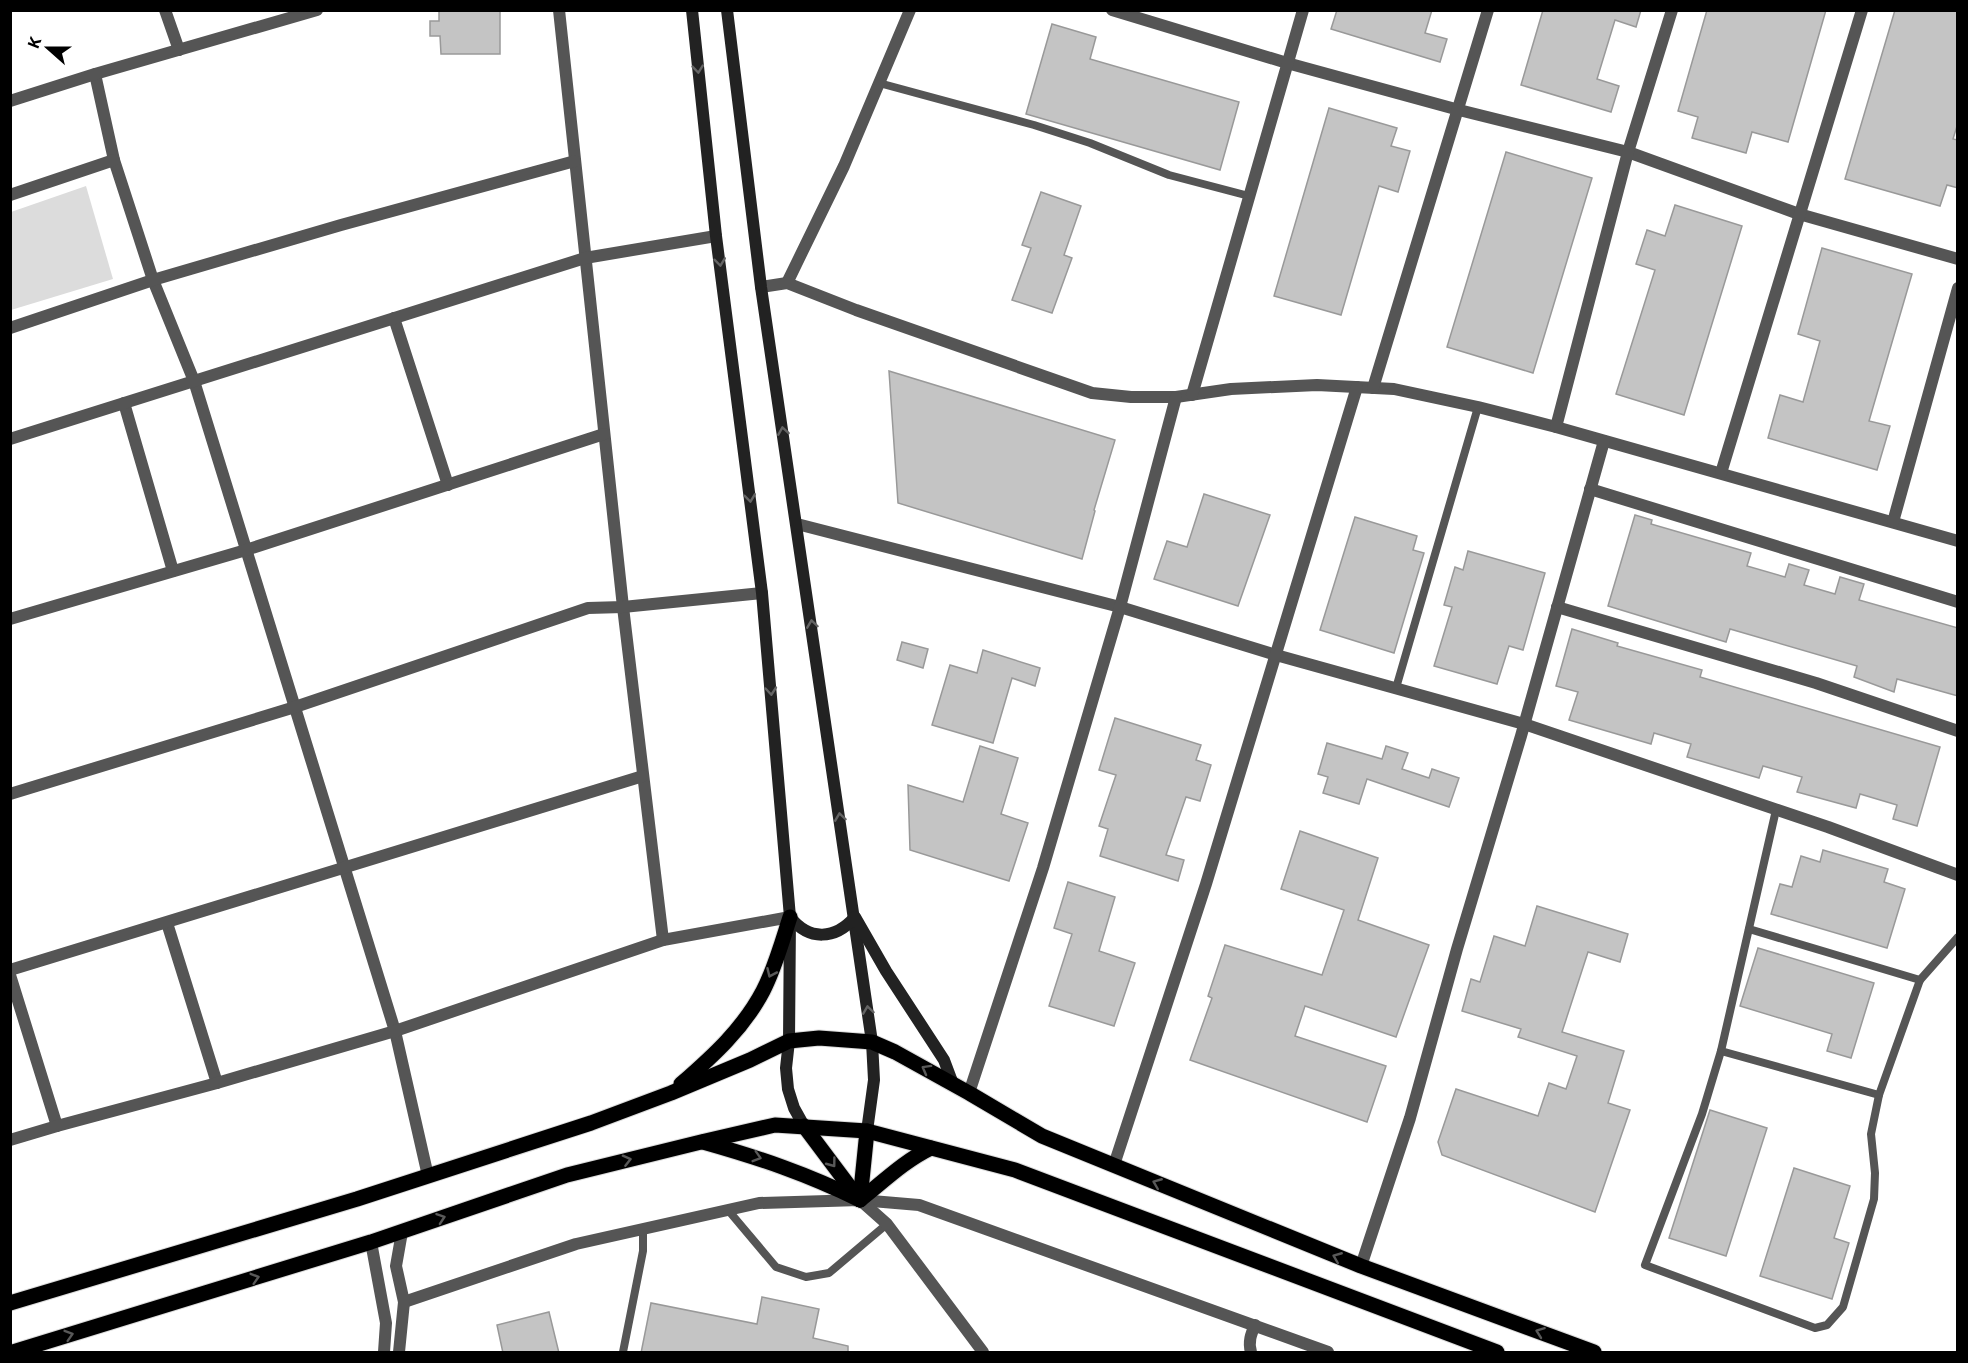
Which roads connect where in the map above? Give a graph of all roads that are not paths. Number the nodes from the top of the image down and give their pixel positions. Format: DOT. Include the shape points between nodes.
graph roads {
  1 [pos="165,10"];
  2 [pos="317,10"];
  3 [pos="559,10"];
  4 [pos="692,10"];
  5 [pos="727,10"];
  6 [pos="910,10"];
  7 [pos="1112,10"];
  8 [pos="1303,10"];
  9 [pos="1488,10"];
  10 [pos="1672,10"];
  11 [pos="1862,10"];
  12 [pos="179,50"];
  13 [pos="1287,63"];
  14 [pos="95,74"];
  15 [pos="879,83"];
  16 [pos="10,101"];
  17 [pos="1458,110"];
  18 [pos="1628,152"];
  19 [pos="114,160"];
  20 [pos="575,161"];
  21 [pos="10,195"];
  22 [pos="1249,196"];
  23 [pos="1799,214"];
  24 [pos="716,236"];
  25 [pos="585,258"];
  26 [pos="1958,259"];
  27 [pos="153,280"];
  28 [pos="787,283"];
  29 [pos="761,286"];
  30 [pos="1958,288"];
  31 [pos="394,318"];
  32 [pos="10,328"];
  33 [pos="194,381"];
  34 [pos="1357,387"];
  35 [pos="1372,388"];
  36 [pos="1192,395"];
  37 [pos="1176,397"];
  38 [pos="124,403"];
  39 [pos="1478,407"];
  40 [pos="1556,428"];
  41 [pos="604,434"];
  42 [pos="10,439"];
  43 [pos="1604,441"];
  44 [pos="1721,473"];
  45 [pos="448,484"];
  46 [pos="1590,489"];
  47 [pos="1893,522"];
  48 [pos="797,524"];
  49 [pos="1958,541"];
  50 [pos="246,550"];
  51 [pos="173,571"];
  52 [pos="762,593"];
  53 [pos="1958,602"];
  54 [pos="1120,607"];
  55 [pos="1557,607"];
  56 [pos="623,608"];
  57 [pos="10,619"];
  58 [pos="1276,655"];
  59 [pos="1396,688"];
  60 [pos="295,707"];
  61 [pos="1524,724"];
  62 [pos="1958,731"];
  63 [pos="643,776"];
  64 [pos="10,794"];
  65 [pos="1776,810"];
  66 [pos="345,869"];
  67 [pos="1958,875"];
  68 [pos="790,917"];
  69 [pos="855,917"];
  70 [pos="167,923"];
  71 [pos="1749,929"];
  72 [pos="1958,937"];
  73 [pos="663,940"];
  74 [pos="10,973"];
  75 [pos="1920,981"];
  76 [pos="395,1031"];
  77 [pos="789,1041"];
  78 [pos="872,1042"];
  79 [pos="1721,1052"];
  80 [pos="217,1083"];
  81 [pos="953,1084"];
  82 [pos="671,1093"];
  83 [pos="969,1093"];
  84 [pos="1879,1095"];
  85 [pos="57,1125"];
  86 [pos="804,1126"];
  87 [pos="867,1131"];
  88 [pos="10,1140"];
  89 [pos="701,1142"];
  90 [pos="931,1148"];
  91 [pos="1114,1165"];
  92 [pos="428,1176"];
  93 [pos="860,1200"];
  94 [pos="728,1210"];
  95 [pos="887,1224"];
  96 [pos="643,1229"];
  97 [pos="402,1232"];
  98 [pos="370,1242"];
  99 [pos="1361,1266"];
  100 [pos="404,1302"];
  101 [pos="10,1303"];
  102 [pos="1255,1325"];
  103 [pos="13,1353"];
  104 [pos="384,1353"];
  105 [pos="399,1353"];
  106 [pos="623,1353"];
  107 [pos="983,1353"];
  108 [pos="1251,1353"];
  109 [pos="1328,1353"];
  110 [pos="1497,1353"];
  111 [pos="1594,1353"];
  1 -- 12 [label="street"];
  2 -- 12 [label="street"];
  3 -- 20 [label="street"];
  4 -- 24 [label="main road, one-way"];
  5 -- 29 [label="main road"];
  6 -- 15 [label="street"];
  7 -- 13 [label="street"];
  8 -- 13 [label="street"];
  9 -- 17 [label="street"];
  10 -- 18 [label="street"];
  11 -- 23 [label="street"];
  12 -- 14 [label="street"];
  13 -- 17 [label="street"];
  13 -- 22 [label="street"];
  14 -- 16 [label="street"];
  14 -- 19 [label="street"];
  15 -- 22 [label="lane" via="1034,125 1169,174"];
  15 -- 28 [label="street"];
  17 -- 18 [label="street"];
  17 -- 35 [label="street"];
  18 -- 23 [label="street"];
  18 -- 40 [label="street"];
  19 -- 21 [label="street"];
  19 -- 27 [label="street"];
  20 -- 25 [label="street"];
  20 -- 27 [label="street"];
  22 -- 36 [label="street"];
  23 -- 26 [label="street"];
  23 -- 44 [label="street"];
  24 -- 25 [label="street"];
  24 -- 52 [label="main road, one-way"];
  25 -- 31 [label="street"];
  25 -- 41 [label="street"];
  27 -- 32 [label="street"];
  27 -- 33 [label="street"];
  28 -- 29 [label="street"];
  28 -- 37 [label="street" via="1092,393"];
  48 -- 29 [label="main road, one-way"];
  30 -- 47 [label="street"];
  31 -- 33 [label="street"];
  31 -- 45 [label="street"];
  33 -- 38 [label="street"];
  33 -- 50 [label="street"];
  34 -- 35 [label="street"];
  34 -- 36 [label="street" via="1317,385"];
  34 -- 58 [label="street"];
  35 -- 39 [label="street"];
  36 -- 37 [label="street"];
  37 -- 54 [label="street"];
  38 -- 42 [label="street"];
  38 -- 51 [label="street"];
  39 -- 40 [label="street"];
  39 -- 59 [label="lane"];
  40 -- 43 [label="street"];
  41 -- 45 [label="street"];
  41 -- 56 [label="street"];
  43 -- 44 [label="street"];
  43 -- 46 [label="street"];
  44 -- 47 [label="street"];
  45 -- 50 [label="street"];
  46 -- 53 [label="street"];
  46 -- 55 [label="street"];
  47 -- 49 [label="street"];
  48 -- 54 [label="street"];
  69 -- 48 [label="main road, one-way"];
  50 -- 51 [label="street"];
  50 -- 60 [label="street"];
  51 -- 57 [label="street"];
  52 -- 56 [label="street"];
  52 -- 68 [label="main road, one-way"];
  54 -- 58 [label="street"];
  54 -- 83 [label="street" via="1043,868"];
  55 -- 61 [label="street"];
  55 -- 62 [label="street" via="1816,683"];
  56 -- 60 [label="street" via="588,608"];
  56 -- 63 [label="street"];
  58 -- 59 [label="street"];
  58 -- 91 [label="street"];
  59 -- 61 [label="street"];
  60 -- 64 [label="street"];
  60 -- 66 [label="street"];
  61 -- 65 [label="street"];
  61 -- 99 [label="street" via="1410,1118"];
  63 -- 66 [label="street"];
  63 -- 73 [label="street"];
  65 -- 67 [label="street"];
  65 -- 71 [label="lane"];
  66 -- 70 [label="street"];
  66 -- 76 [label="street"];
  68 -- 69 [label="main road" via="802,929 819,935 843,929"];
  68 -- 73 [label="street"];
  68 -- 77 [label="main road"];
  68 -- 82 [label="main road, one-way" via="775,965 747,1018 713,1056"];
  78 -- 69 [label="main road, one-way"];
  69 -- 81 [label="main road" via="944,1060"];
  70 -- 74 [label="street"];
  70 -- 80 [label="street"];
  71 -- 75 [label="lane"];
  71 -- 79 [label="lane"];
  72 -- 75 [label="lane"];
  73 -- 76 [label="street"];
  74 -- 85 [label="street"];
  75 -- 84 [label="lane"];
  76 -- 80 [label="street"];
  76 -- 92 [label="street"];
  77 -- 78 [label="main road" via="819,1038"];
  77 -- 82 [label="main road"];
  77 -- 86 [label="main road" via="788,1089"];
  81 -- 78 [label="main road, one-way"];
  78 -- 87 [label="main road" via="874,1080"];
  79 -- 84 [label="lane"];
  79 -- 84 [label="lane" via="1645,1265 1815,1328 1827,1325 1843,1307 1875,1199 1871,1134"];
  80 -- 85 [label="street"];
  81 -- 83 [label="main road"];
  82 -- 92 [label="main road"];
  83 -- 91 [label="main road" via="1042,1136"];
  85 -- 88 [label="street"];
  86 -- 87 [label="main road"];
  86 -- 89 [label="main road" via="775,1125"];
  86 -- 93 [label="main road, one-way"];
  87 -- 90 [label="main road"];
  87 -- 93 [label="main road"];
  89 -- 93 [label="main road, one-way" via="760,1158"];
  97 -- 89 [label="main road, one-way" via="567,1175"];
  90 -- 93 [label="main road" via="908,1161"];
  90 -- 110 [label="main road" via="1015,1170"];
  99 -- 91 [label="main road, one-way"];
  92 -- 101 [label="main road"];
  93 -- 94 [label="street" via="759,1203"];
  93 -- 95 [label="street"];
  93 -- 102 [label="street" via="919,1205"];
  94 -- 95 [label="lane" via="776,1267 806,1277 829,1273"];
  94 -- 96 [label="street"];
  95 -- 107 [label="street"];
  96 -- 100 [label="street" via="576,1244"];
  96 -- 106 [label="lane" via="643,1251"];
  97 -- 98 [label="main road"];
  97 -- 100 [label="street" via="396,1266"];
  103 -- 98 [label="main road, one-way"];
  98 -- 104 [label="street" via="386,1323"];
  111 -- 99 [label="main road, one-way"];
  100 -- 105 [label="street"];
  102 -- 108 [label="street" via="1250,1335"];
  102 -- 109 [label="street"];
}
